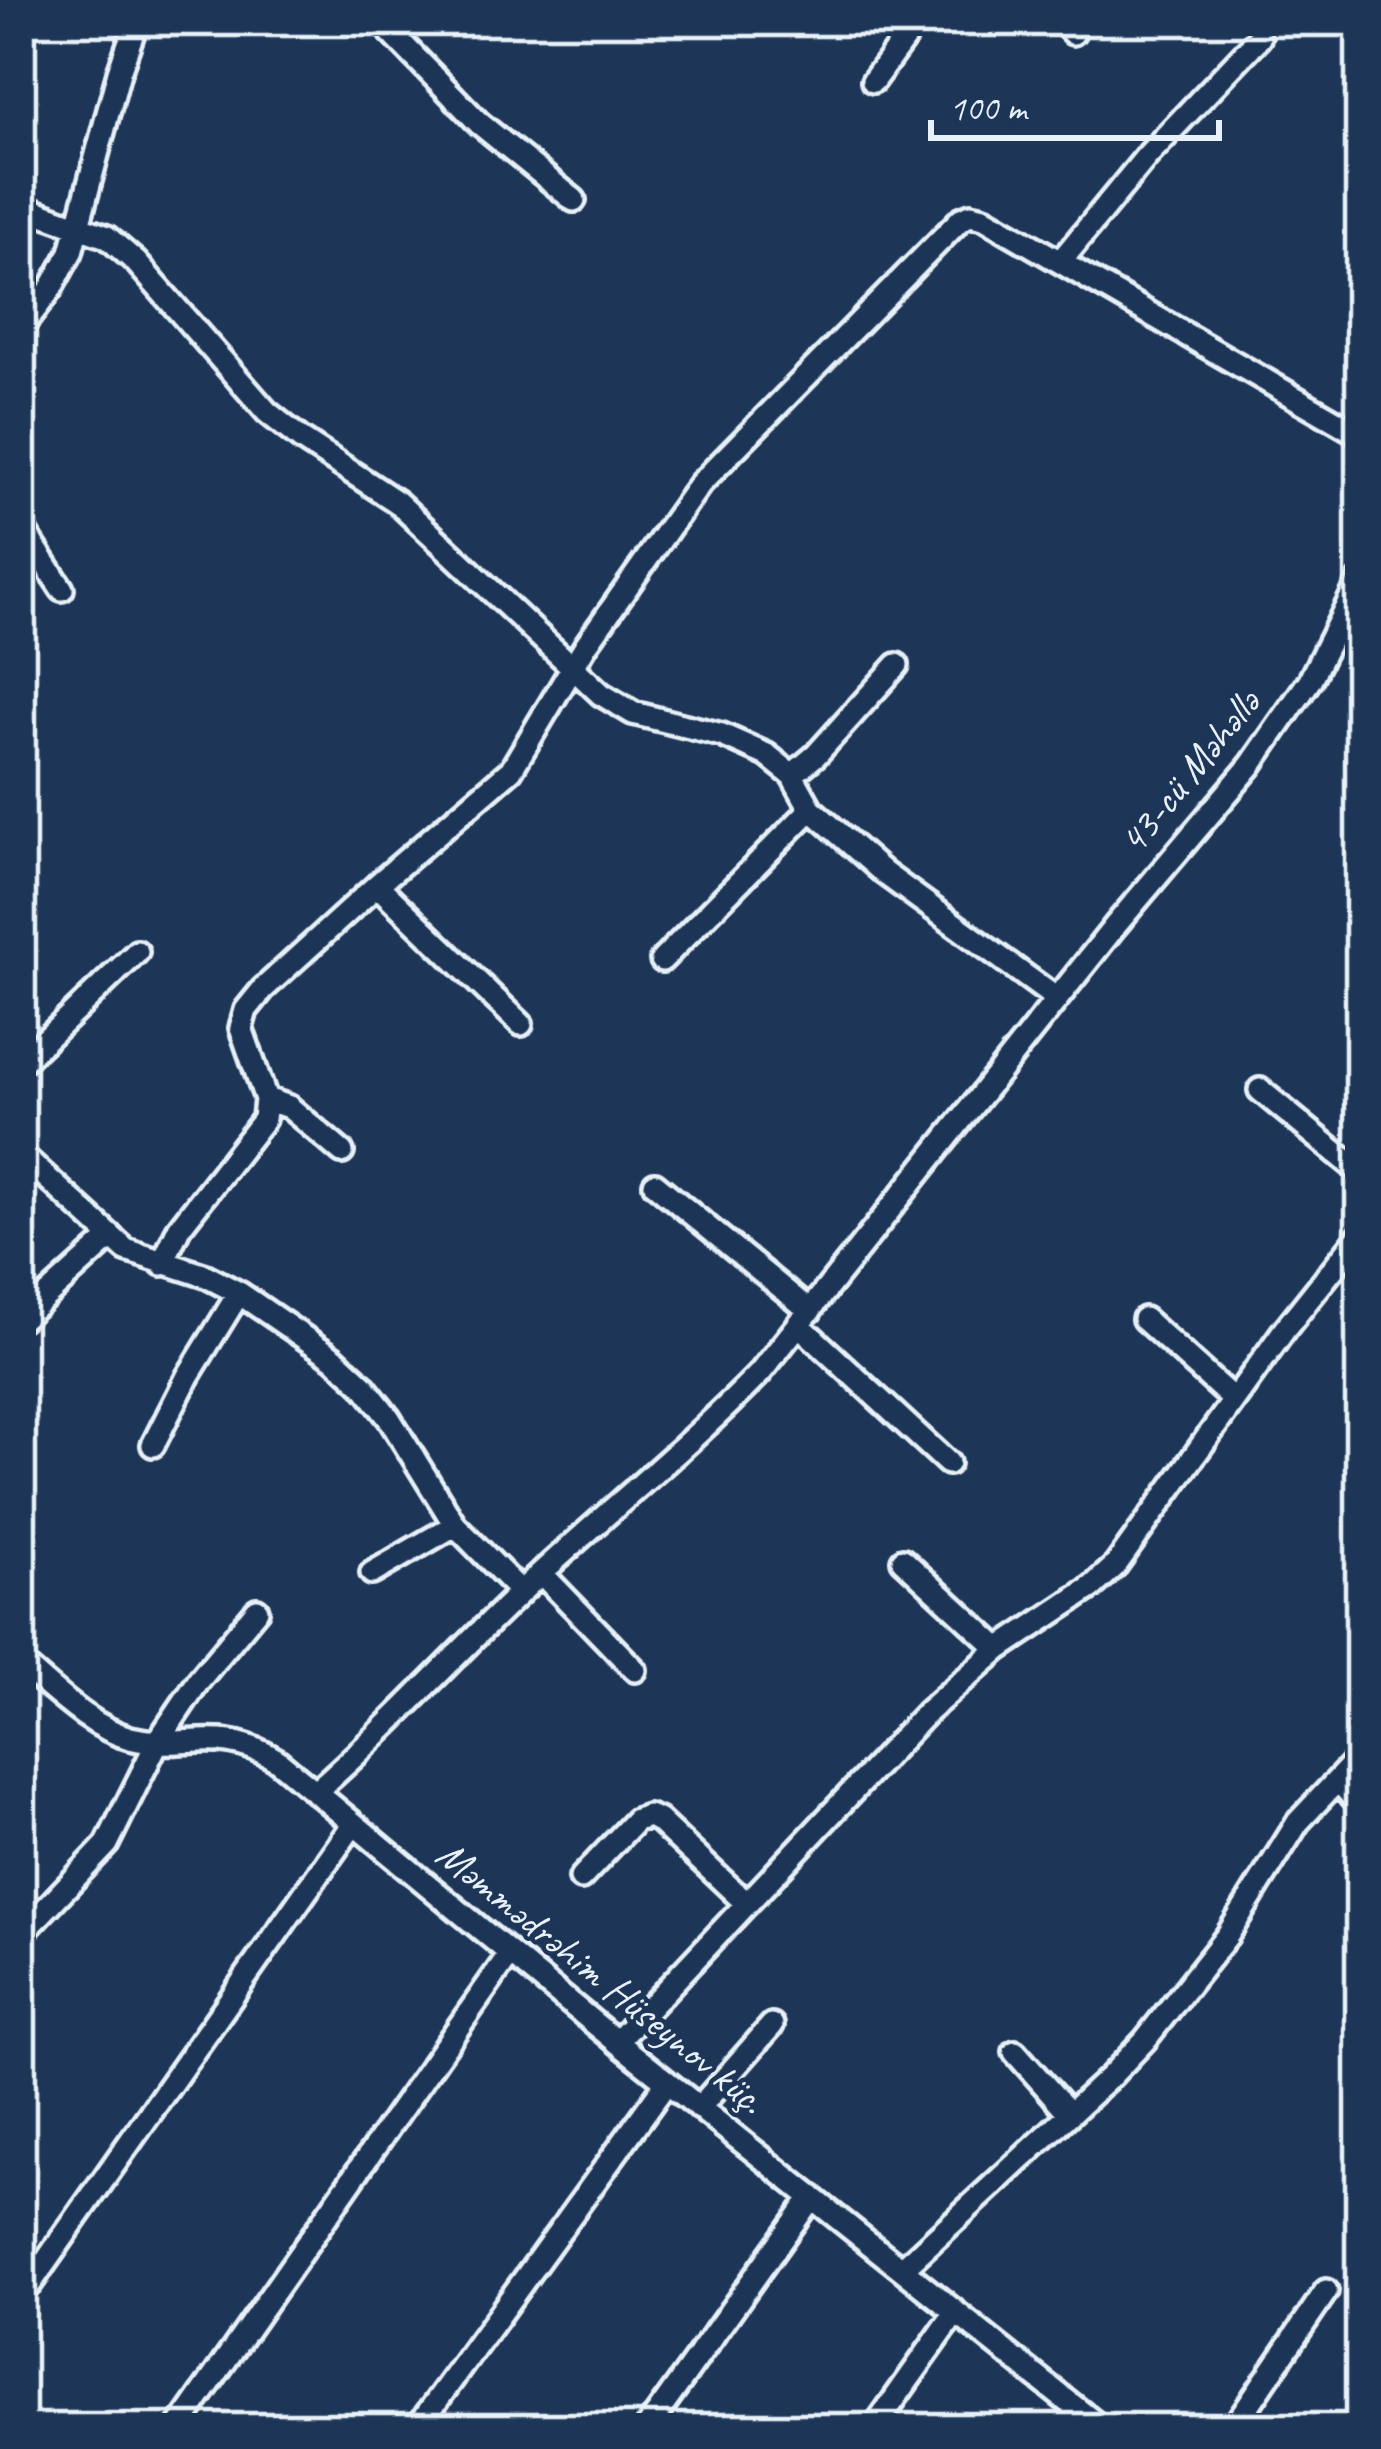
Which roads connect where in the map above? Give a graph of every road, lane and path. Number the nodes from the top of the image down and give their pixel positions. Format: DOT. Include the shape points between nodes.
graph roads {
  1 [pos="137,21"];
  2 [pos="380,21"];
  3 [pos="917,21"];
  4 [pos="1259,38"];
  5 [pos="873,82"];
  6 [pos="574,200"];
  7 [pos="21,206"];
  8 [pos="79,227"];
  9 [pos="1060,262"];
  10 [pos="21,328"];
  11 [pos="1360,435"];
  12 [pos="21,526"];
  13 [pos="1360,580"];
  14 [pos="62,589"];
  15 [pos="897,665"];
  16 [pos="572,668"];
  17 [pos="792,775"];
  18 [pos="811,809"];
  19 [pos="377,885"];
  20 [pos="137,952"];
  21 [pos="662,960"];
  22 [pos="1057,999"];
  23 [pos="521,1024"];
  24 [pos="21,1063"];
  25 [pos="1260,1090"];
  26 [pos="266,1099"];
  27 [pos="341,1152"];
  28 [pos="21,1154"];
  29 [pos="1360,1172"];
  30 [pos="656,1184"];
  31 [pos="1360,1235"];
  32 [pos="110,1238"];
  33 [pos="162,1264"];
  34 [pos="239,1293"];
  35 [pos="805,1318"];
  36 [pos="21,1319"];
  37 [pos="1144,1319"];
  38 [pos="1234,1400"];
  39 [pos="153,1445"];
  40 [pos="948,1463"];
  41 [pos="455,1525"];
  42 [pos="903,1560"];
  43 [pos="372,1573"];
  44 [pos="541,1573"];
  45 [pos="521,1592"];
  46 [pos="257,1610"];
  47 [pos="999,1649"];
  48 [pos="21,1663"];
  49 [pos="635,1670"];
  50 [pos="158,1742"];
  51 [pos="1360,1756"];
  52 [pos="1338,1780"];
  53 [pos="315,1792"];
  54 [pos="1360,1805"];
  55 [pos="352,1826"];
  56 [pos="581,1878"];
  57 [pos="746,1902"];
  58 [pos="21,1935"];
  59 [pos="509,1955"];
  60 [pos="772,2025"];
  61 [pos="617,2042"];
  62 [pos="1015,2052"];
  63 [pos="667,2083"];
  64 [pos="699,2108"];
  65 [pos="1070,2114"];
  66 [pos="812,2197"];
  67 [pos="902,2269"];
  68 [pos="30,2284"];
  69 [pos="1326,2291"];
  70 [pos="956,2312"];
  71 [pos="1094,2425"];
  72 [pos="178,2428"];
  73 [pos="417,2428"];
  74 [pos="646,2428"];
  75 [pos="874,2428"];
  76 [pos="1233,2428"];
  1 -- 8 [label="street"];
  2 -- 6 [label="street" via="479,123"];
  3 -- 5 [label="street"];
  4 -- 9 [label="street"];
  7 -- 8 [label="street"];
  8 -- 10 [label="street" via="63,268"];
  8 -- 16 [label="street" via="107,237 136,262 267,412 398,502"];
  9 -- 11 [label="street"];
  9 -- 16 [label="street" via="983,218 961,219 700,484"];
  12 -- 14 [label="street"];
  13 -- 22 [label="street, 43-cü Məhəllə" via="1277,728"];
  15 -- 17 [label="street"];
  16 -- 17 [label="street" via="616,705 744,744"];
  16 -- 19 [label="street" via="511,770"];
  17 -- 18 [label="street"];
  18 -- 21 [label="street"];
  18 -- 22 [label="street" via="884,873"];
  19 -- 23 [label="street"];
  19 -- 26 [label="street" via="246,1010 245,1047"];
  20 -- 24 [label="street"];
  22 -- 35 [label="street, 43-cü Məhəllə"];
  25 -- 29 [label="street"];
  26 -- 27 [label="street" via="289,1107"];
  26 -- 33 [label="street" via="256,1134 179,1228"];
  28 -- 32 [label="street"];
  30 -- 35 [label="street"];
  31 -- 38 [label="street"];
  32 -- 33 [label="street"];
  32 -- 36 [label="street"];
  33 -- 34 [label="street"];
  34 -- 39 [label="street"];
  34 -- 41 [label="street" via="363,1384"];
  35 -- 40 [label="street"];
  35 -- 44 [label="street, 43-cü Məhəllə" via="717,1417"];
  37 -- 38 [label="street"];
  38 -- 47 [label="street" via="1116,1565"];
  41 -- 43 [label="street"];
  41 -- 45 [label="street"];
  42 -- 47 [label="street"];
  44 -- 45 [label="street, 43-cü Məhəllə"];
  44 -- 49 [label="street"];
  45 -- 53 [label="street, 43-cü Məhəllə"];
  46 -- 50 [label="street"];
  47 -- 57 [label="street" via="927,1712"];
  48 -- 50 [label="street, Məmmədrəhim Hüseynov küç." via="104,1726"];
  50 -- 53 [label="street, Məmmədrəhim Hüseynov küç." via="200,1738 254,1747"];
  50 -- 58 [label="street" via="107,1844"];
  51 -- 52 [label="street"];
  52 -- 54 [label="street"];
  52 -- 65 [label="street" via="1298,1822 1227,1936 1144,2040"];
  53 -- 55 [label="street, Məmmədrəhim Hüseynov küç."];
  55 -- 59 [label="street, Məmmədrəhim Hüseynov küç."];
  55 -- 68 [label="street"];
  56 -- 57 [label="street" via="647,1816"];
  57 -- 61 [label="street"];
  59 -- 61 [label="street, Məmmədrəhim Hüseynov küç."];
  59 -- 72 [label="street"];
  60 -- 64 [label="street"];
  61 -- 63 [label="street, Məmmədrəhim Hüseynov küç."];
  62 -- 65 [label="street"];
  63 -- 64 [label="street, Məmmədrəhim Hüseynov küç."];
  63 -- 73 [label="street"];
  64 -- 66 [label="street, Məmmədrəhim Hüseynov küç."];
  65 -- 67 [label="street"];
  66 -- 67 [label="street, Məmmədrəhim Hüseynov küç."];
  66 -- 74 [label="street"];
  67 -- 70 [label="street, Məmmədrəhim Hüseynov küç."];
  69 -- 76 [label="street"];
  70 -- 71 [label="street, Məmmədrəhim Hüseynov küç."];
  70 -- 75 [label="street"];
}
